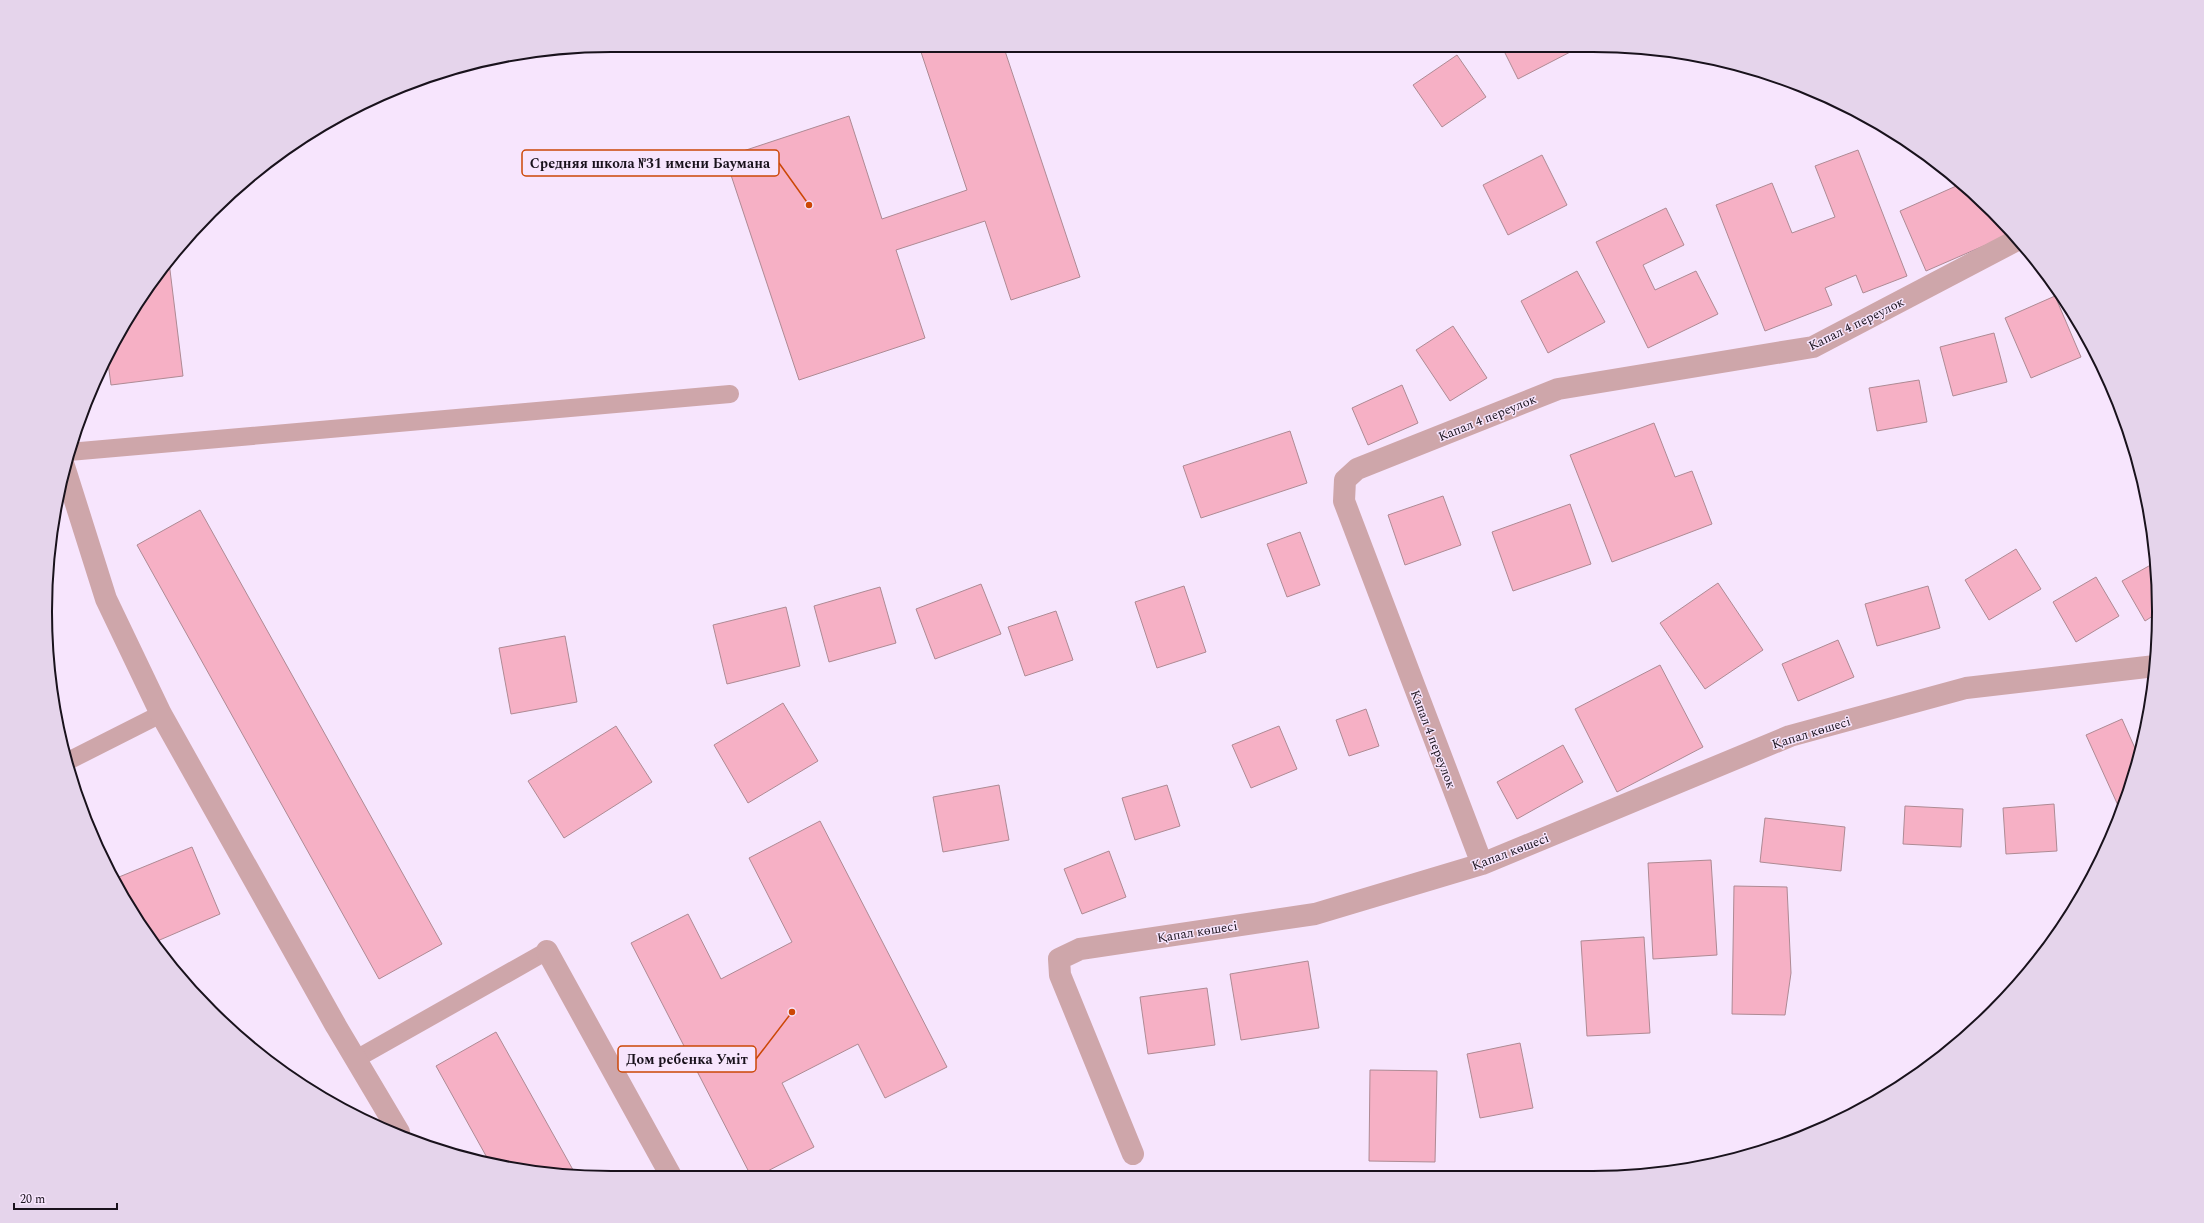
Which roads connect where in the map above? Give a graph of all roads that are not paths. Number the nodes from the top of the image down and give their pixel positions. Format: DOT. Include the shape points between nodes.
graph roads {
  1 [pos="2012,242"];
  2 [pos="730,394"];
  3 [pos="76,451"];
  4 [pos="68,479"];
  5 [pos="2149,667"];
  6 [pos="161,714"];
  7 [pos="72,759"];
  8 [pos="1482,864"];
  9 [pos="548,951"];
  10 [pos="356,1059"];
  11 [pos="397,1128"];
  12 [pos="1133,1154"];
  13 [pos="668,1171"];
  1 -- 8 [label="street, Капал 4 переулок" via="1813,347 1558,389 1357,470 1345,480 1344,501"];
  2 -- 3 [label="lane"];
  4 -- 6 [label="street" via="106,599"];
  5 -- 8 [label="street, Қапал көшесі" via="1966,688 1790,736"];
  6 -- 7 [label="lane"];
  6 -- 10 [label="street"];
  8 -- 12 [label="street, Қапал көшесі" via="1315,914 1080,949 1059,959 1060,975"];
  9 -- 10 [label="lane"];
  9 -- 13 [label="street"];
  10 -- 11 [label="street"];
}
